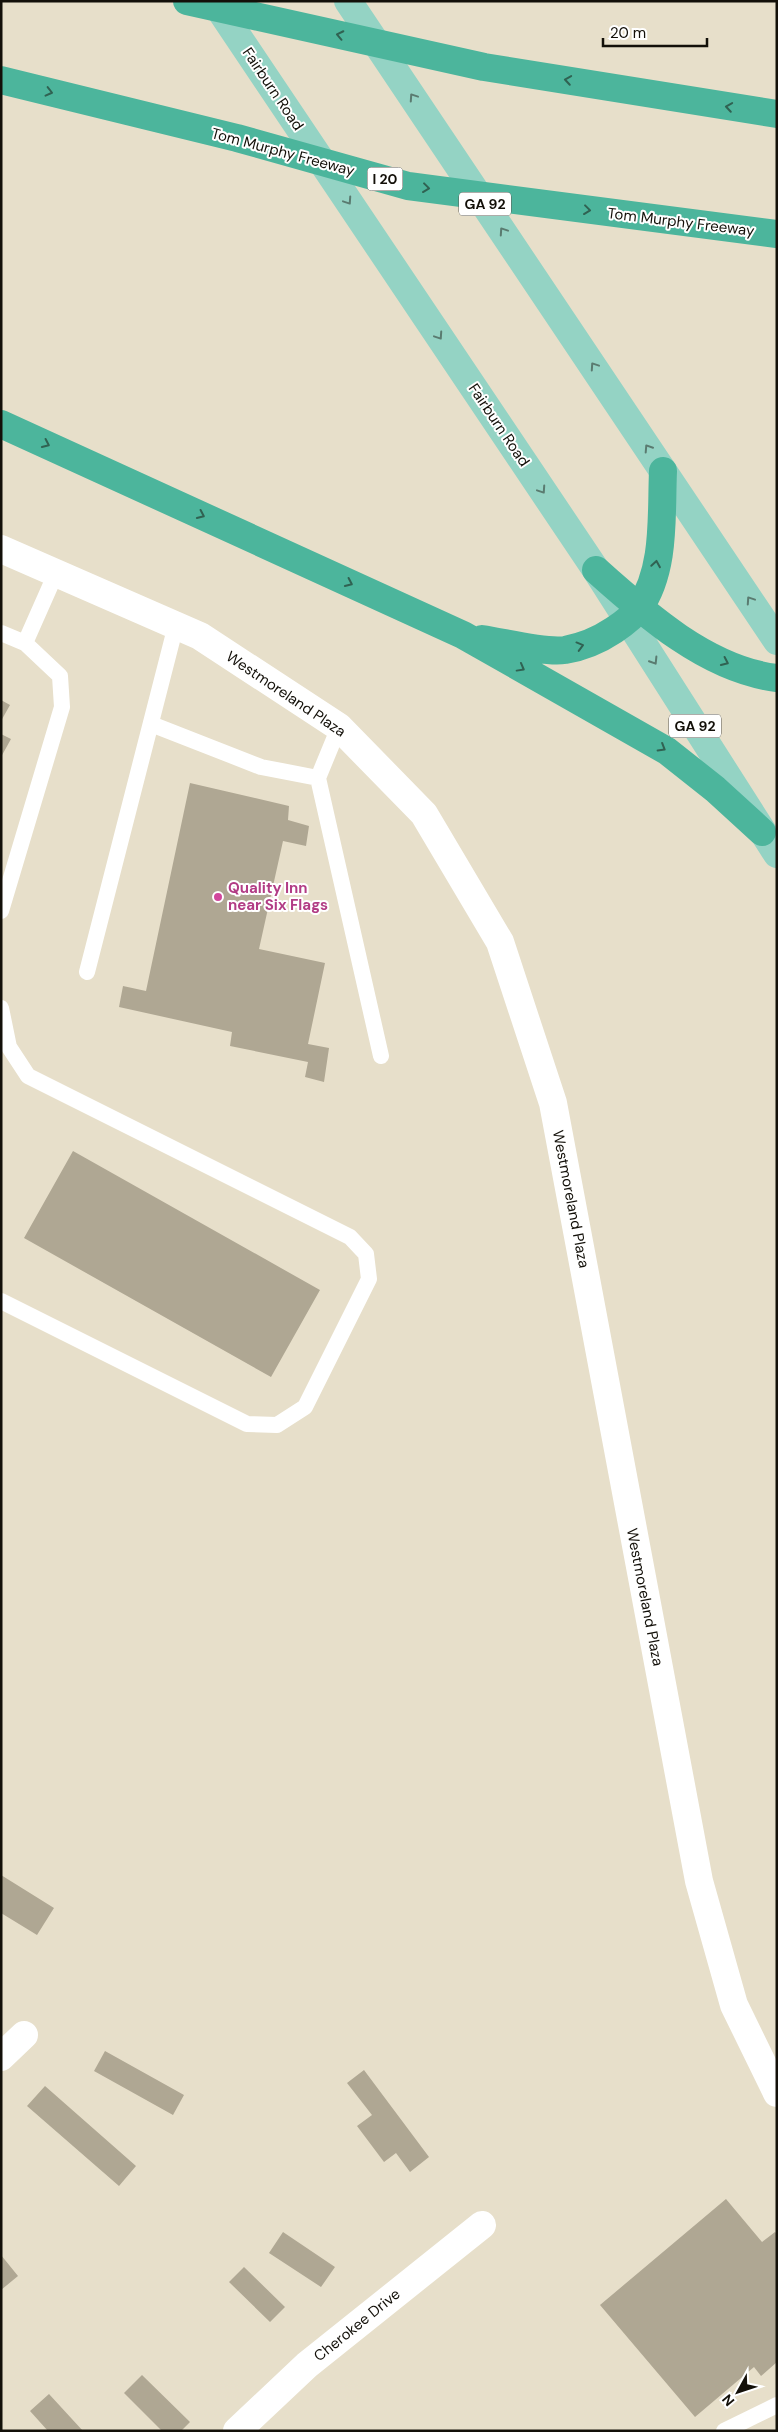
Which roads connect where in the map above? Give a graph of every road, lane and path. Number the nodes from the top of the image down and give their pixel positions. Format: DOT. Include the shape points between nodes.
graph roads {
  1 [pos="187,1"];
  2 [pos="214,1"];
  3 [pos="348,1"];
  4 [pos="1,80"];
  5 [pos="777,114"];
  6 [pos="777,234"];
  7 [pos="1,424"];
  8 [pos="663,471"];
  9 [pos="1,549"];
  10 [pos="56,573"];
  11 [pos="633,614"];
  12 [pos="176,625"];
  13 [pos="1,633"];
  14 [pos="463,635"];
  15 [pos="777,641"];
  16 [pos="25,643"];
  17 [pos="777,678"];
  18 [pos="151,724"];
  19 [pos="339,727"];
  20 [pos="318,778"];
  21 [pos="769,843"];
  22 [pos="1,911"];
  23 [pos="87,972"];
  24 [pos="1,1008"];
  25 [pos="381,1056"];
  26 [pos="1,1301"];
  27 [pos="24,2035"];
  28 [pos="1,2057"];
  29 [pos="777,2093"];
  30 [pos="482,2225"];
  31 [pos="777,2405"];
  32 [pos="237,2431"];
  33 [pos="724,2431"];
  5 -- 1 [label="highway, one-way" via="484,67"];
  2 -- 11 [label="main road, Fairburn Road / GA 92, one-way" via="596,570"];
  8 -- 3 [label="main road, GA 92, one-way"];
  4 -- 6 [label="highway, Tom Murphy Freeway / I 20, one-way" via="237,138 408,186"];
  7 -- 14 [label="highway, one-way"];
  11 -- 8 [label="highway, one-way" via="653,580 657,562"];
  15 -- 8 [label="main road, GA 92, one-way"];
  9 -- 10 [label="street, Westmoreland Plaza"];
  10 -- 12 [label="street, Westmoreland Plaza"];
  10 -- 16 [label="lane"];
  14 -- 11 [label="highway, one-way" via="563,650 588,644 608,634"];
  11 -- 17 [label="highway, one-way" via="744,671"];
  11 -- 21 [label="main road, Fairburn Road / GA 92, one-way"];
  12 -- 18 [label="lane"];
  12 -- 19 [label="street, Westmoreland Plaza" via="200,636"];
  13 -- 16 [label="lane"];
  14 -- 21 [label="highway, one-way" via="667,751 715,789"];
  16 -- 22 [label="lane" via="60,676 62,707"];
  18 -- 20 [label="lane" via="261,767"];
  18 -- 23 [label="lane"];
  19 -- 20 [label="lane"];
  19 -- 29 [label="street, Westmoreland Plaza" via="424,814 500,942 553,1103 698,1881 734,2006"];
  20 -- 25 [label="lane"];
  24 -- 26 [label="lane" via="9,1047 28,1076 350,1237 366,1254 370,1278 306,1407 278,1425 248,1424"];
  27 -- 28 [label="street"];
  30 -- 32 [label="street, Cherokee Drive" via="308,2366"];
  31 -- 33 [label="lane"];
}
